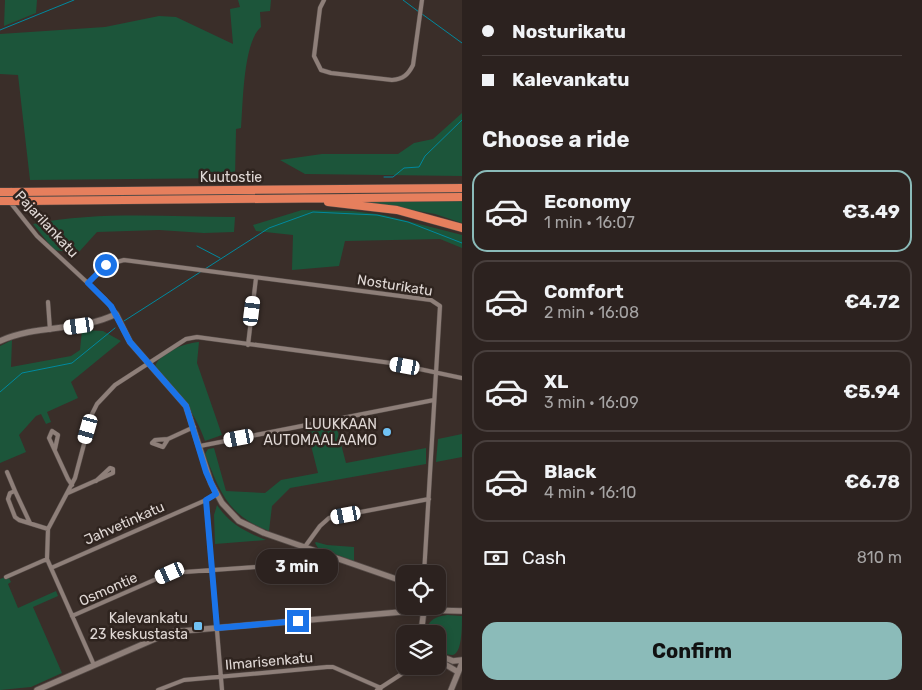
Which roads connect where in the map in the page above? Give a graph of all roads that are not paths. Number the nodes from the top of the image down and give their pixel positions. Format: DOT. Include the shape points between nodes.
graph roads {
  1 [pos="324,0"];
  2 [pos="422,0"];
  3 [pos="462,187"];
  4 [pos="0,191"];
  5 [pos="462,197"];
  6 [pos="216,199"];
  7 [pos="0,201"];
  8 [pos="462,228"];
  9 [pos="256,278"];
  10 [pos="88,283"];
  11 [pos="48,302"];
  12 [pos="116,314"];
  13 [pos="50,330"];
  14 [pos="0,341"];
  15 [pos="248,345"];
  16 [pos="148,363"];
  17 [pos="437,373"];
  18 [pos="462,378"];
  19 [pos="434,400"];
  20 [pos="194,427"];
  21 [pos="168,439"];
  22 [pos="200,446"];
  23 [pos="55,449"];
  24 [pos="7,472"];
  25 [pos="96,481"];
  26 [pos="72,485"];
  27 [pos="15,491"];
  28 [pos="68,493"];
  29 [pos="216,494"];
  30 [pos="429,499"];
  31 [pos="206,500"];
  32 [pos="30,523"];
  33 [pos="48,529"];
  34 [pos="304,548"];
  35 [pos="327,556"];
  36 [pos="48,559"];
  37 [pos="425,565"];
  38 [pos="51,568"];
  39 [pos="212,572"];
  40 [pos="6,577"];
  41 [pos="396,579"];
  42 [pos="446,609"];
  43 [pos="396,611"];
  44 [pos="462,611"];
  45 [pos="72,616"];
  46 [pos="217,628"];
  47 [pos="446,658"];
  48 [pos="462,661"];
  49 [pos="94,665"];
  50 [pos="446,665"];
  51 [pos="458,672"];
  52 [pos="400,675"];
  53 [pos="221,677"];
  54 [pos="379,689"];
  55 [pos="37,690"];
  56 [pos="158,690"];
  57 [pos="222,690"];
  58 [pos="451,690"];
  1 -- 2 [label="street" via="320,8 314,56 321,70 400,80 413,65"];
  3 -- 4 [label="highway, Kuutostie, bridge"];
  4 -- 10 [label="street, Pajarilankatu" via="37,236"];
  5 -- 6 [label="highway, Kuutostie"];
  6 -- 7 [label="highway, Kuutostie, bridge"];
  6 -- 8 [label="highway" via="308,200 373,206 422,215"];
  9 -- 10 [label="street, Nosturikatu" via="124,260 106,265"];
  9 -- 15 [label="street"];
  9 -- 17 [label="street, Nosturikatu" via="431,300 440,306"];
  10 -- 12 [label="street, Pajarilankatu"];
  11 -- 13 [label="street"];
  12 -- 13 [label="street" via="93,324"];
  12 -- 16 [label="street, Pajarilankatu" via="130,342"];
  13 -- 14 [label="street" via="15,335"];
  15 -- 16 [label="street" via="186,339"];
  15 -- 17 [label="street"];
  16 -- 20 [label="street, Pajarilankatu" via="186,406"];
  16 -- 26 [label="street" via="116,384 97,404"];
  17 -- 18 [label="street"];
  17 -- 19 [label="street, Nosturikatu"];
  19 -- 22 [label="street"];
  19 -- 30 [label="street, Nosturikatu"];
  20 -- 21 [label="street"];
  20 -- 22 [label="street, Pajarilankatu"];
  22 -- 29 [label="street, Pajarilankatu" via="206,472"];
  23 -- 26 [label="street"];
  24 -- 27 [label="street"];
  25 -- 28 [label="street"];
  26 -- 28 [label="street"];
  27 -- 32 [label="street"];
  27 -- 32 [label="street" via="8,499 15,517"];
  28 -- 33 [label="street"];
  29 -- 31 [label="street, Jahvetinkatu"];
  29 -- 34 [label="street, Pajarilankatu" via="239,521"];
  30 -- 34 [label="street" via="329,518"];
  30 -- 37 [label="street, Nosturikatu"];
  31 -- 38 [label="street, Jahvetinkatu"];
  31 -- 39 [label="street"];
  32 -- 33 [label="street"];
  33 -- 36 [label="street"];
  34 -- 35 [label="street, Pajarilankatu"];
  35 -- 39 [label="street, Osmontie" via="322,562"];
  35 -- 41 [label="street, Pajarilankatu"];
  36 -- 38 [label="street"];
  36 -- 40 [label="street"];
  38 -- 45 [label="street"];
  39 -- 45 [label="street, Osmontie" via="170,573"];
  39 -- 46 [label="street"];
  42 -- 44 [label="street"];
  43 -- 46 [label="street"];
  45 -- 49 [label="street"];
  46 -- 49 [label="street" via="163,634"];
  46 -- 53 [label="street"];
  47 -- 48 [label="street"];
  48 -- 51 [label="street"];
  49 -- 55 [label="street"];
  50 -- 51 [label="street"];
  51 -- 58 [label="street"];
  52 -- 54 [label="street"];
  53 -- 54 [label="street, Ilmarisenkatu" via="333,667"];
  53 -- 56 [label="street, Ilmarisenkatu" via="184,680"];
  53 -- 57 [label="street"];
}
